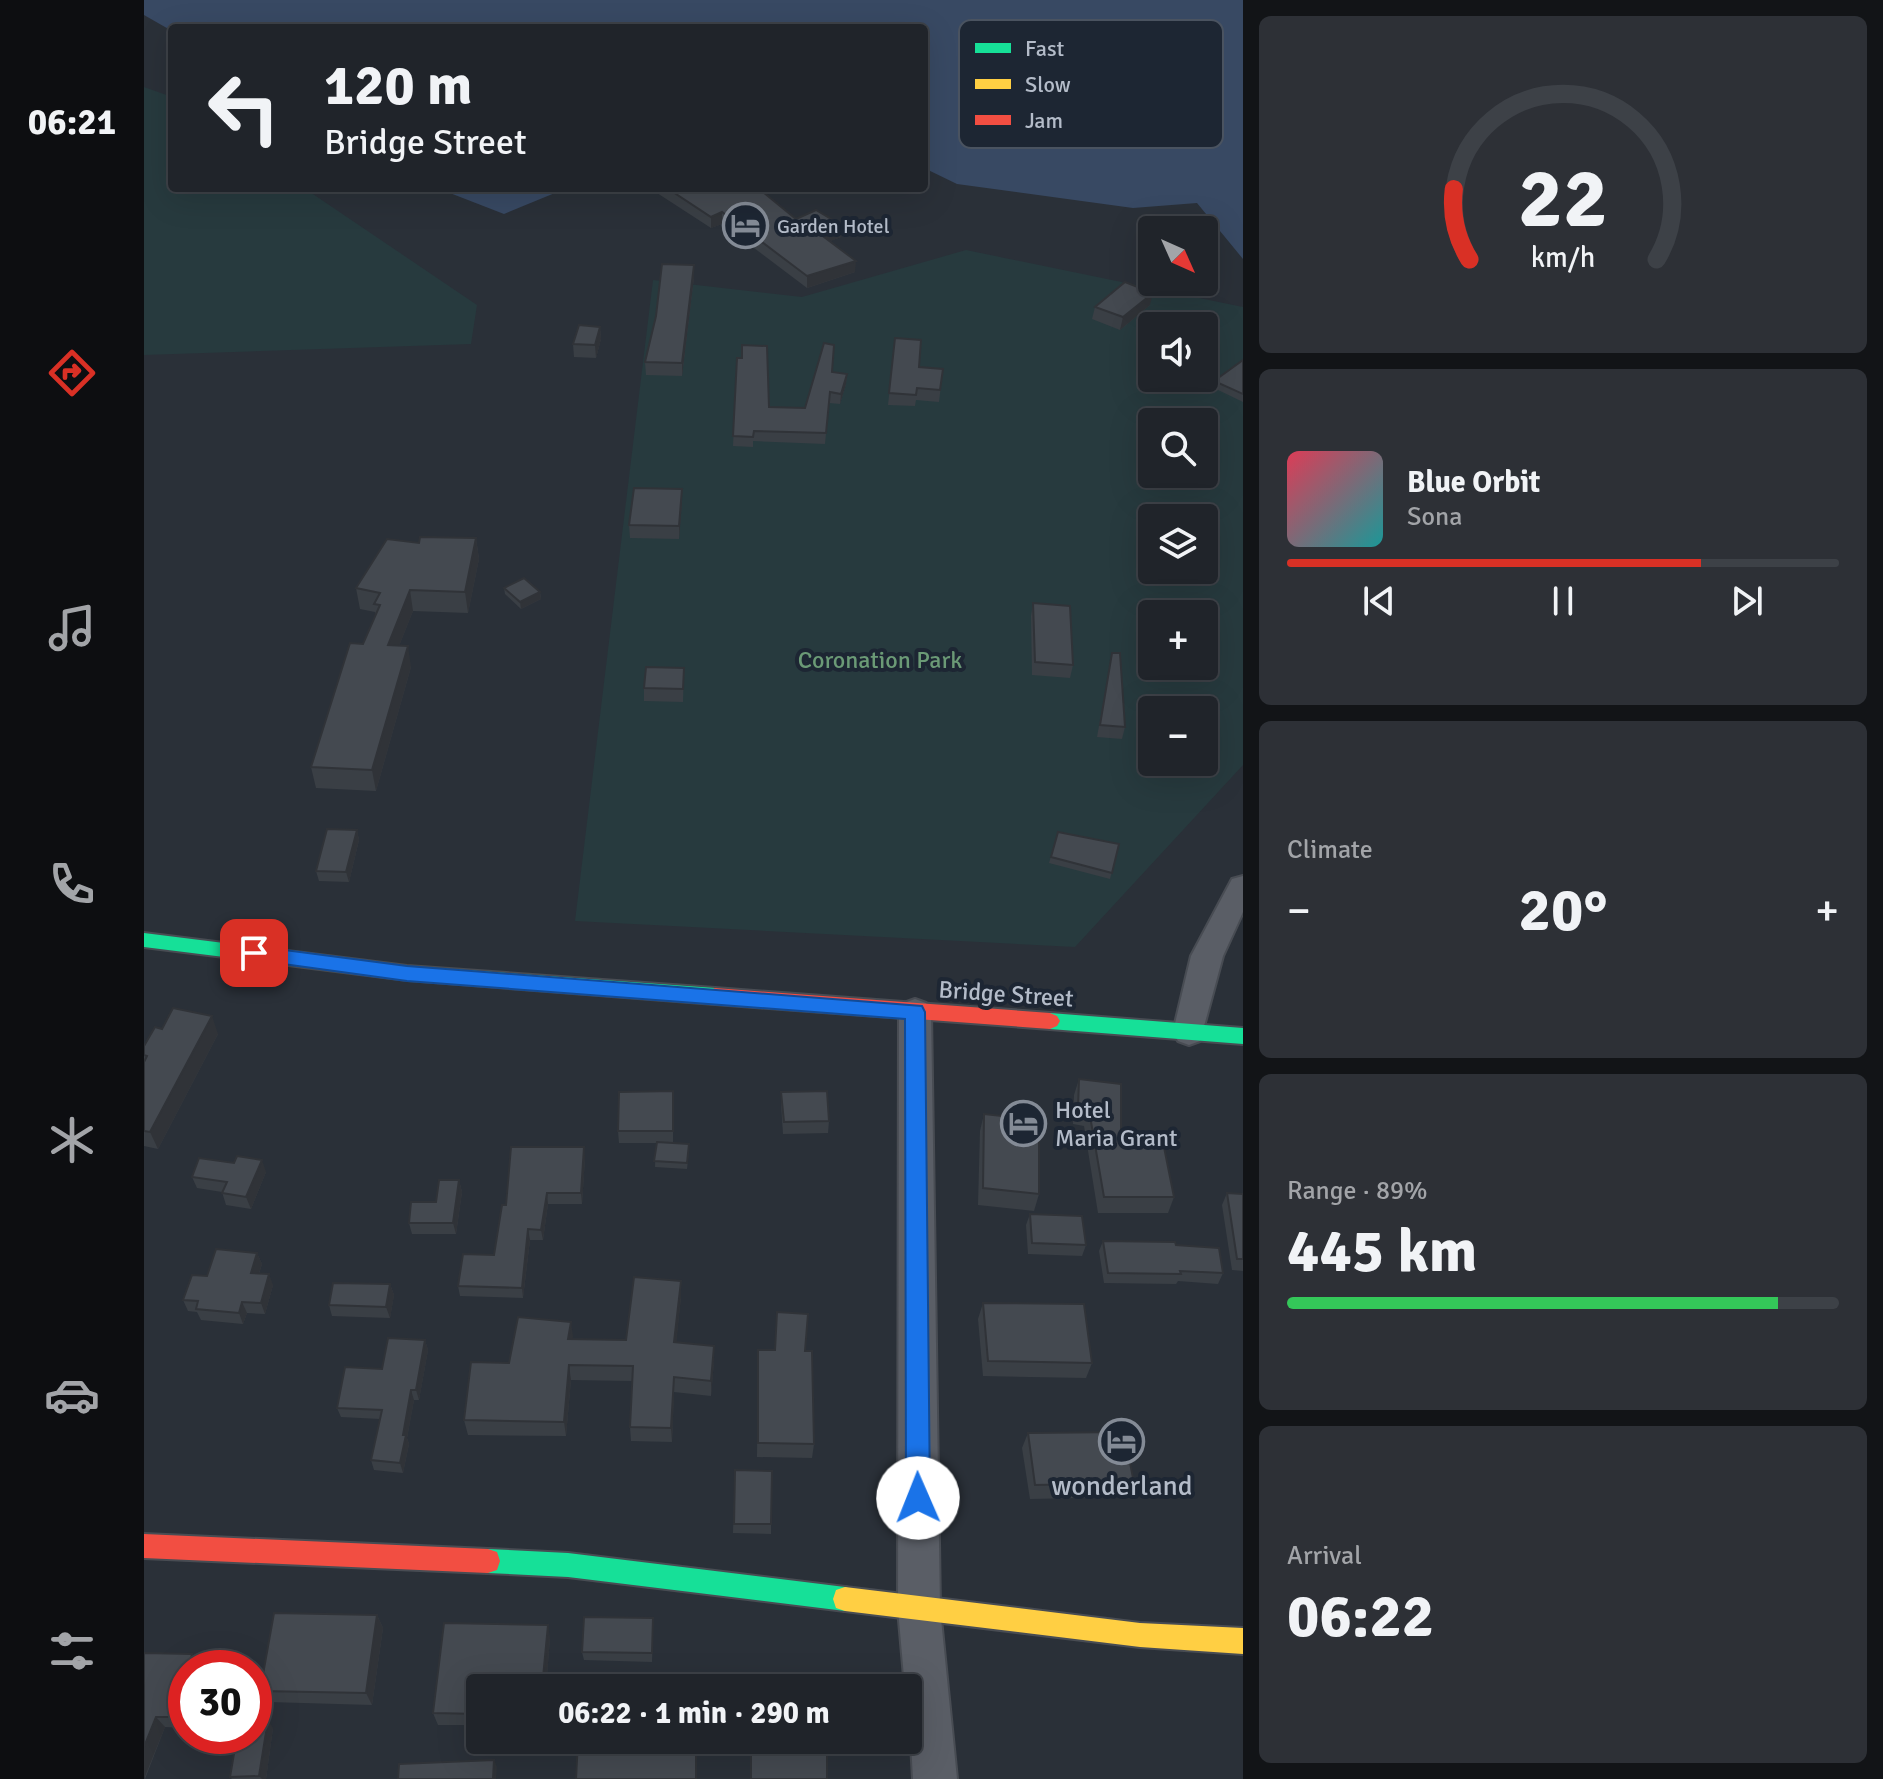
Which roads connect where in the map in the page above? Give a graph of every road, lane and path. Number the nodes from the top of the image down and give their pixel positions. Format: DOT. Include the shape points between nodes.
graph roads {
  1 [pos="1243,887"];
  2 [pos="144,940"];
  3 [pos="915,1012"];
  4 [pos="1189,1032"];
  5 [pos="1243,1036"];
  6 [pos="144,1546"];
  7 [pos="919,1609"];
  8 [pos="1243,1641"];
  9 [pos="935,1779"];
  1 -- 4 [label="street" via="1202,964"];
  2 -- 3 [label="street, Bridge Street" via="407,973"];
  3 -- 4 [label="street, Bridge Street"];
  3 -- 7 [label="street"];
  4 -- 5 [label="street, Bridge Street"];
  6 -- 7 [label="street" via="568,1565"];
  7 -- 8 [label="street" via="1140,1635"];
  7 -- 9 [label="street"];
}
